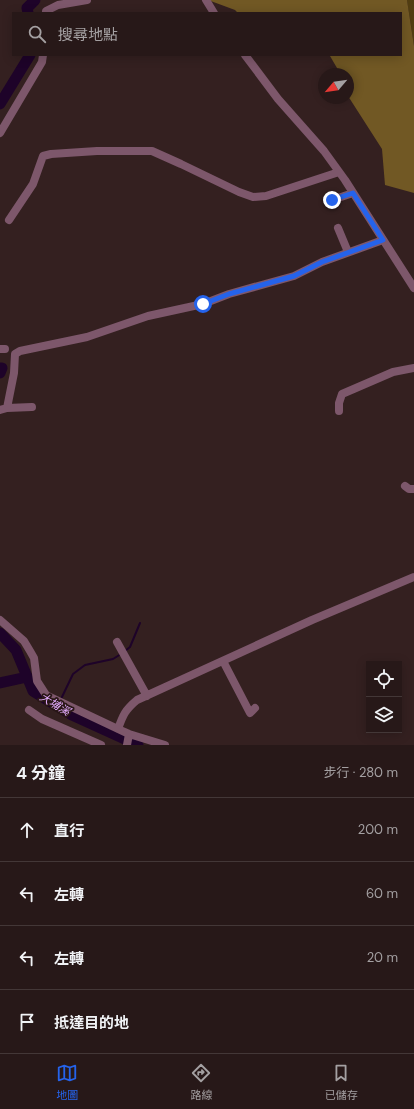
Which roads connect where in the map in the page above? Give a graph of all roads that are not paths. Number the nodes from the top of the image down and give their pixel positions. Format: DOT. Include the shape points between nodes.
graph roads {
  1 [pos="87,0"];
  2 [pos="206,0"];
  3 [pos="46,12"];
  4 [pos="213,12"];
  5 [pos="43,56"];
  6 [pos="246,56"];
  7 [pos="0,133"];
  8 [pos="339,172"];
  9 [pos="353,193"];
  10 [pos="332,200"];
  11 [pos="9,220"];
  12 [pos="338,228"];
  13 [pos="383,240"];
  14 [pos="348,252"];
  15 [pos="414,288"];
  16 [pos="414,368"];
  17 [pos="32,407"];
  18 [pos="3,409"];
  19 [pos="339,411"];
  20 [pos="406,486"];
  21 [pos="414,489"];
  22 [pos="414,577"];
  23 [pos="0,620"];
  24 [pos="116,642"];
  25 [pos="223,661"];
  26 [pos="147,696"];
  27 [pos="255,708"];
  28 [pos="29,710"];
  29 [pos="118,729"];
  30 [pos="129,735"];
  31 [pos="101,745"];
  32 [pos="127,745"];
  33 [pos="165,745"];
  1 -- 3 [label="street" via="58,5"];
  2 -- 4 [label="street"];
  5 -- 7 [label="street" via="42,62"];
  6 -- 8 [label="street"];
  8 -- 9 [label="street"];
  8 -- 11 [label="street" via="266,196 253,197 152,151 51,154 43,156 33,184"];
  9 -- 10 [label="street"];
  9 -- 13 [label="street"];
  12 -- 14 [label="street"];
  13 -- 14 [label="street"];
  13 -- 15 [label="street"];
  14 -- 18 [label="street" via="294,276 203,304 148,316 87,337 20,351 15,354 14,374"];
  16 -- 19 [label="street" via="393,372 342,394"];
  17 -- 18 [label="street"];
  20 -- 21 [label="street"];
  22 -- 25 [label="street"];
  23 -- 29 [label="street" via="24,641 34,658 37,681 46,695"];
  24 -- 26 [label="street"];
  25 -- 26 [label="street"];
  25 -- 27 [label="street" via="250,714"];
  26 -- 29 [label="street" via="127,708"];
  28 -- 31 [label="street" via="42,719"];
  29 -- 30 [label="street"];
  30 -- 32 [label="street"];
  30 -- 33 [label="street"];
}
